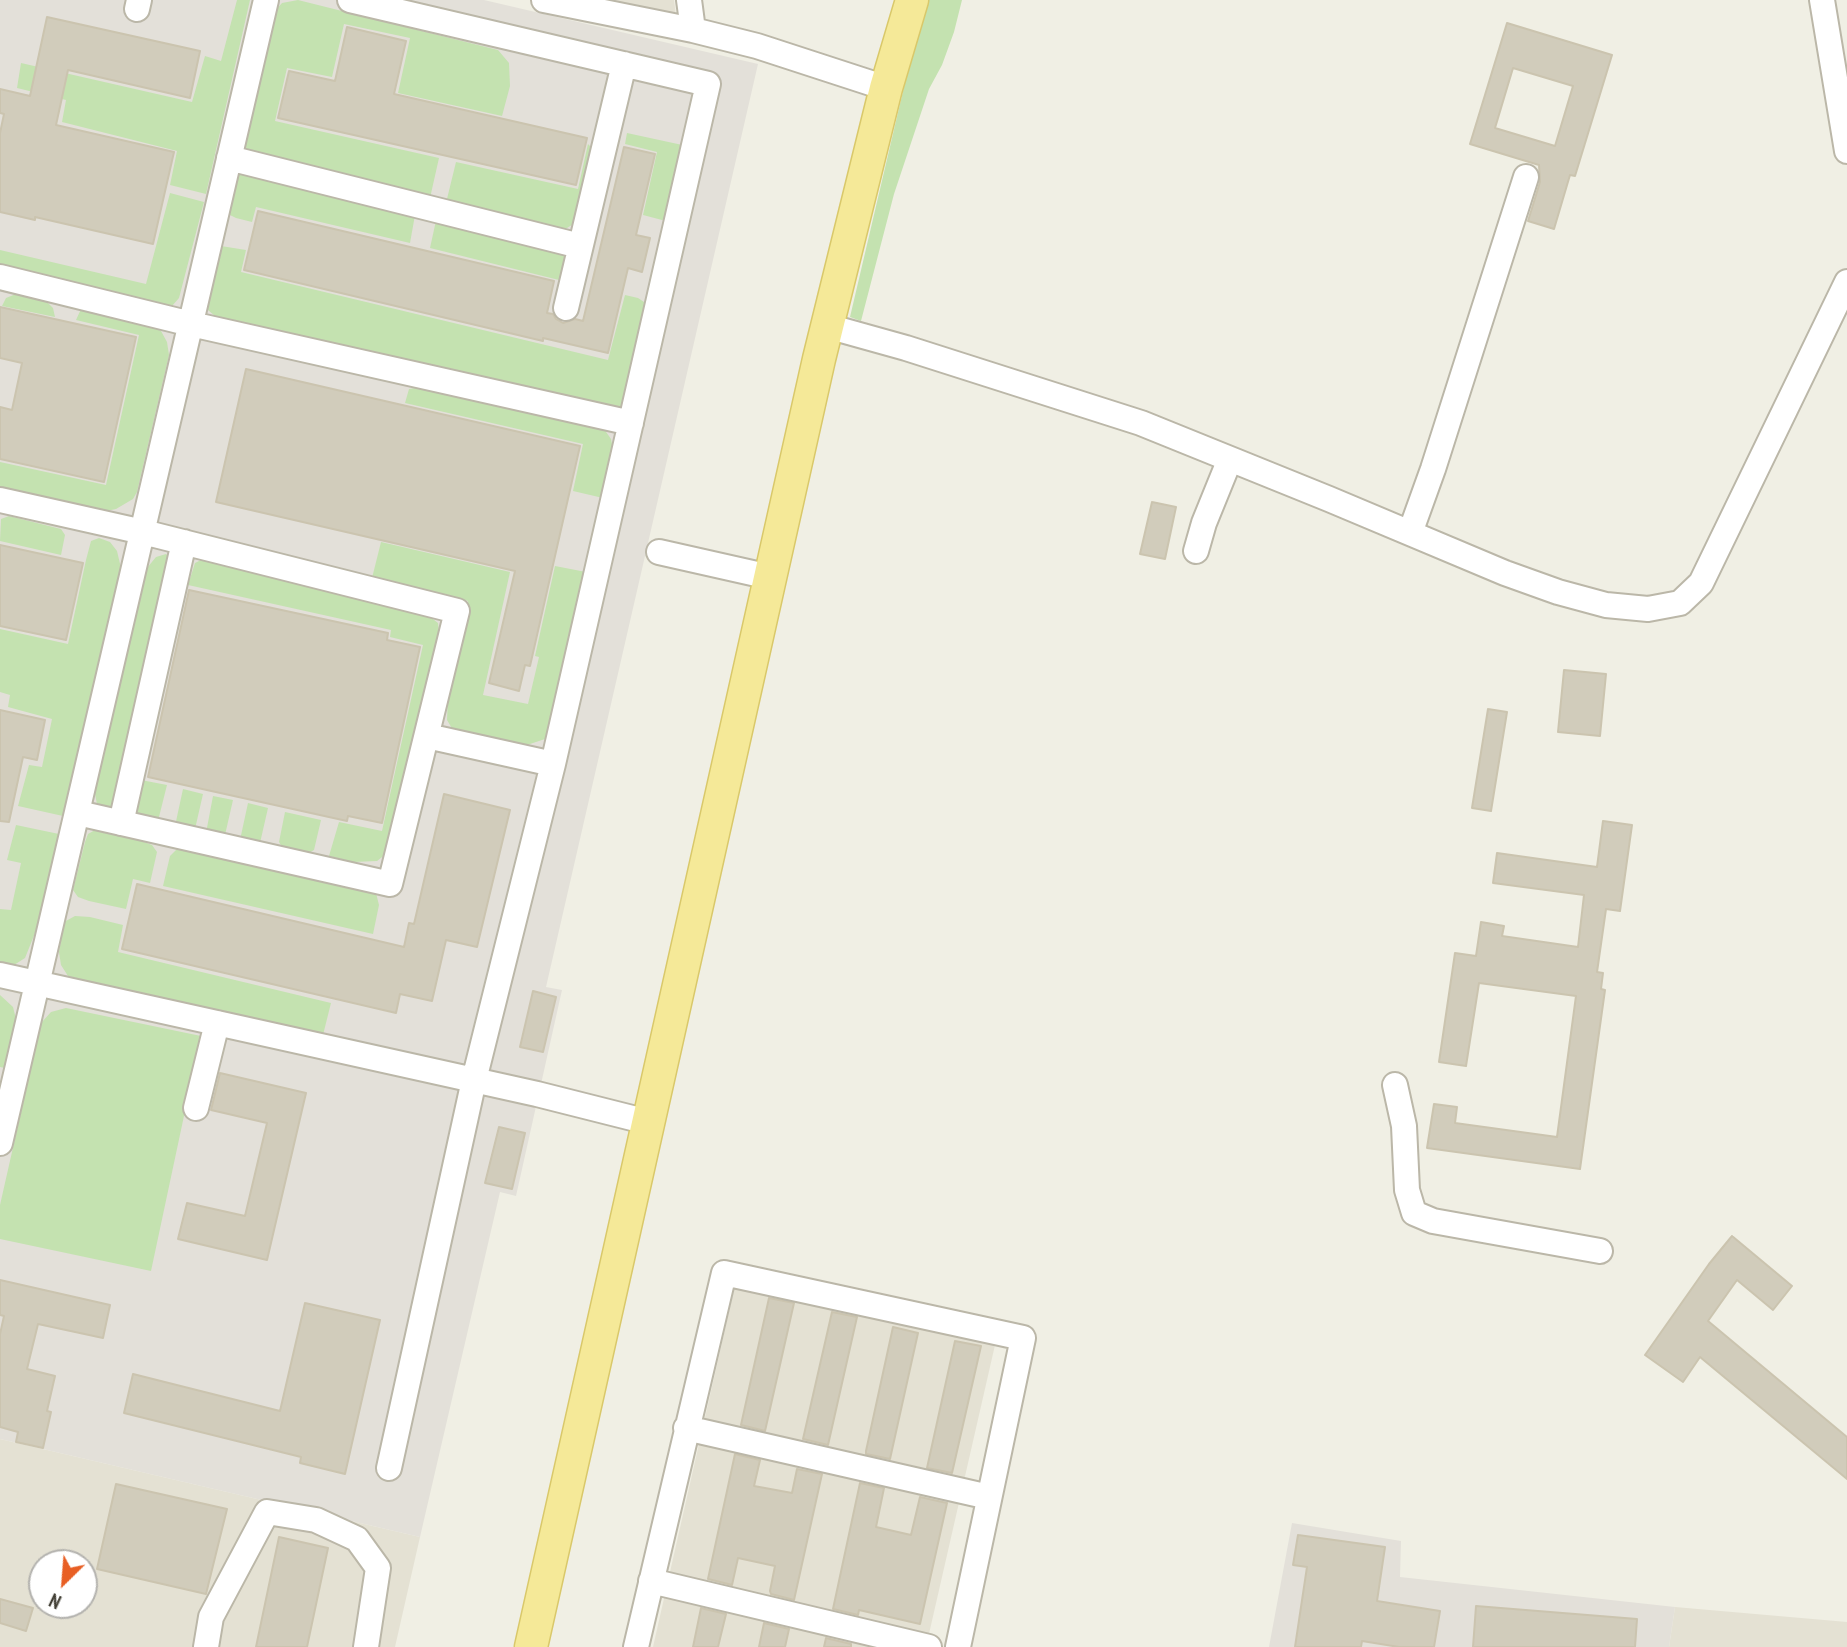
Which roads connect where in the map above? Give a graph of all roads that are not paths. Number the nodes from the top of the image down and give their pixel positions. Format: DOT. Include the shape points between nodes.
graph roads {
  1 [pos="266,0"];
  2 [pos="350,0"];
  3 [pos="544,0"];
  4 [pos="689,0"];
  5 [pos="912,0"];
  6 [pos="1822,0"];
  7 [pos="693,30"];
  8 [pos="624,64"];
  9 [pos="886,88"];
  10 [pos="1847,151"];
  11 [pos="229,158"];
  12 [pos="1526,177"];
  13 [pos="580,246"];
  14 [pos="0,277"];
  15 [pos="1847,282"];
  16 [pos="566,308"];
  17 [pos="191,324"];
  18 [pos="827,326"];
  19 [pos="631,423"];
  20 [pos="1230,459"];
  21 [pos="0,500"];
  22 [pos="143,532"];
  23 [pos="1410,533"];
  24 [pos="184,542"];
  25 [pos="1196,551"];
  26 [pos="659,552"];
  27 [pos="770,577"];
  28 [pos="426,736"];
  29 [pos="553,764"];
  30 [pos="78,813"];
  31 [pos="121,823"];
  32 [pos="0,975"];
  33 [pos="39,984"];
  34 [pos="217,1023"];
  35 [pos="474,1080"];
  36 [pos="1395,1085"];
  37 [pos="196,1108"];
  38 [pos="648,1122"];
  39 [pos="0,1143"];
  40 [pos="1600,1251"];
  41 [pos="686,1428"];
  42 [pos="389,1468"];
  43 [pos="989,1497"];
  44 [pos="651,1581"];
  45 [pos="206,1647"];
  46 [pos="366,1647"];
  47 [pos="531,1647"];
  48 [pos="636,1647"];
  49 [pos="929,1647"];
  50 [pos="958,1647"];
  1 -- 11 [label="street"];
  2 -- 8 [label="street"];
  3 -- 7 [label="street"];
  4 -- 7 [label="street"];
  5 -- 9 [label="main road"];
  6 -- 10 [label="street"];
  7 -- 9 [label="street"];
  8 -- 13 [label="street"];
  8 -- 19 [label="street" via="708,84"];
  9 -- 18 [label="main road"];
  11 -- 13 [label="street"];
  11 -- 17 [label="street"];
  12 -- 23 [label="street"];
  13 -- 16 [label="street"];
  14 -- 17 [label="street"];
  15 -- 23 [label="street" via="1711,566 1680,603 1648,609 1606,605 1505,573"];
  17 -- 19 [label="street"];
  17 -- 22 [label="street"];
  18 -- 20 [label="street" via="1141,424"];
  18 -- 27 [label="main road"];
  19 -- 29 [label="street"];
  20 -- 23 [label="street"];
  20 -- 25 [label="street"];
  21 -- 22 [label="street"];
  22 -- 24 [label="street"];
  22 -- 30 [label="street"];
  24 -- 28 [label="street" via="457,611"];
  24 -- 31 [label="street"];
  26 -- 27 [label="street"];
  27 -- 38 [label="main road"];
  28 -- 29 [label="street"];
  28 -- 31 [label="street" via="390,884"];
  29 -- 35 [label="street"];
  30 -- 31 [label="street"];
  30 -- 33 [label="street"];
  32 -- 33 [label="street"];
  33 -- 34 [label="street"];
  33 -- 39 [label="street"];
  34 -- 35 [label="street"];
  34 -- 37 [label="street"];
  35 -- 38 [label="street"];
  35 -- 42 [label="street"];
  36 -- 40 [label="street" via="1404,1126 1407,1190 1414,1213 1433,1221"];
  38 -- 47 [label="main road"];
  41 -- 43 [label="street"];
  41 -- 43 [label="street" via="724,1272 1023,1338"];
  41 -- 44 [label="street"];
  43 -- 50 [label="street"];
  44 -- 48 [label="street"];
  44 -- 49 [label="street"];
  45 -- 46 [label="street" via="211,1616 267,1512 316,1520 357,1539 378,1568"];
}
